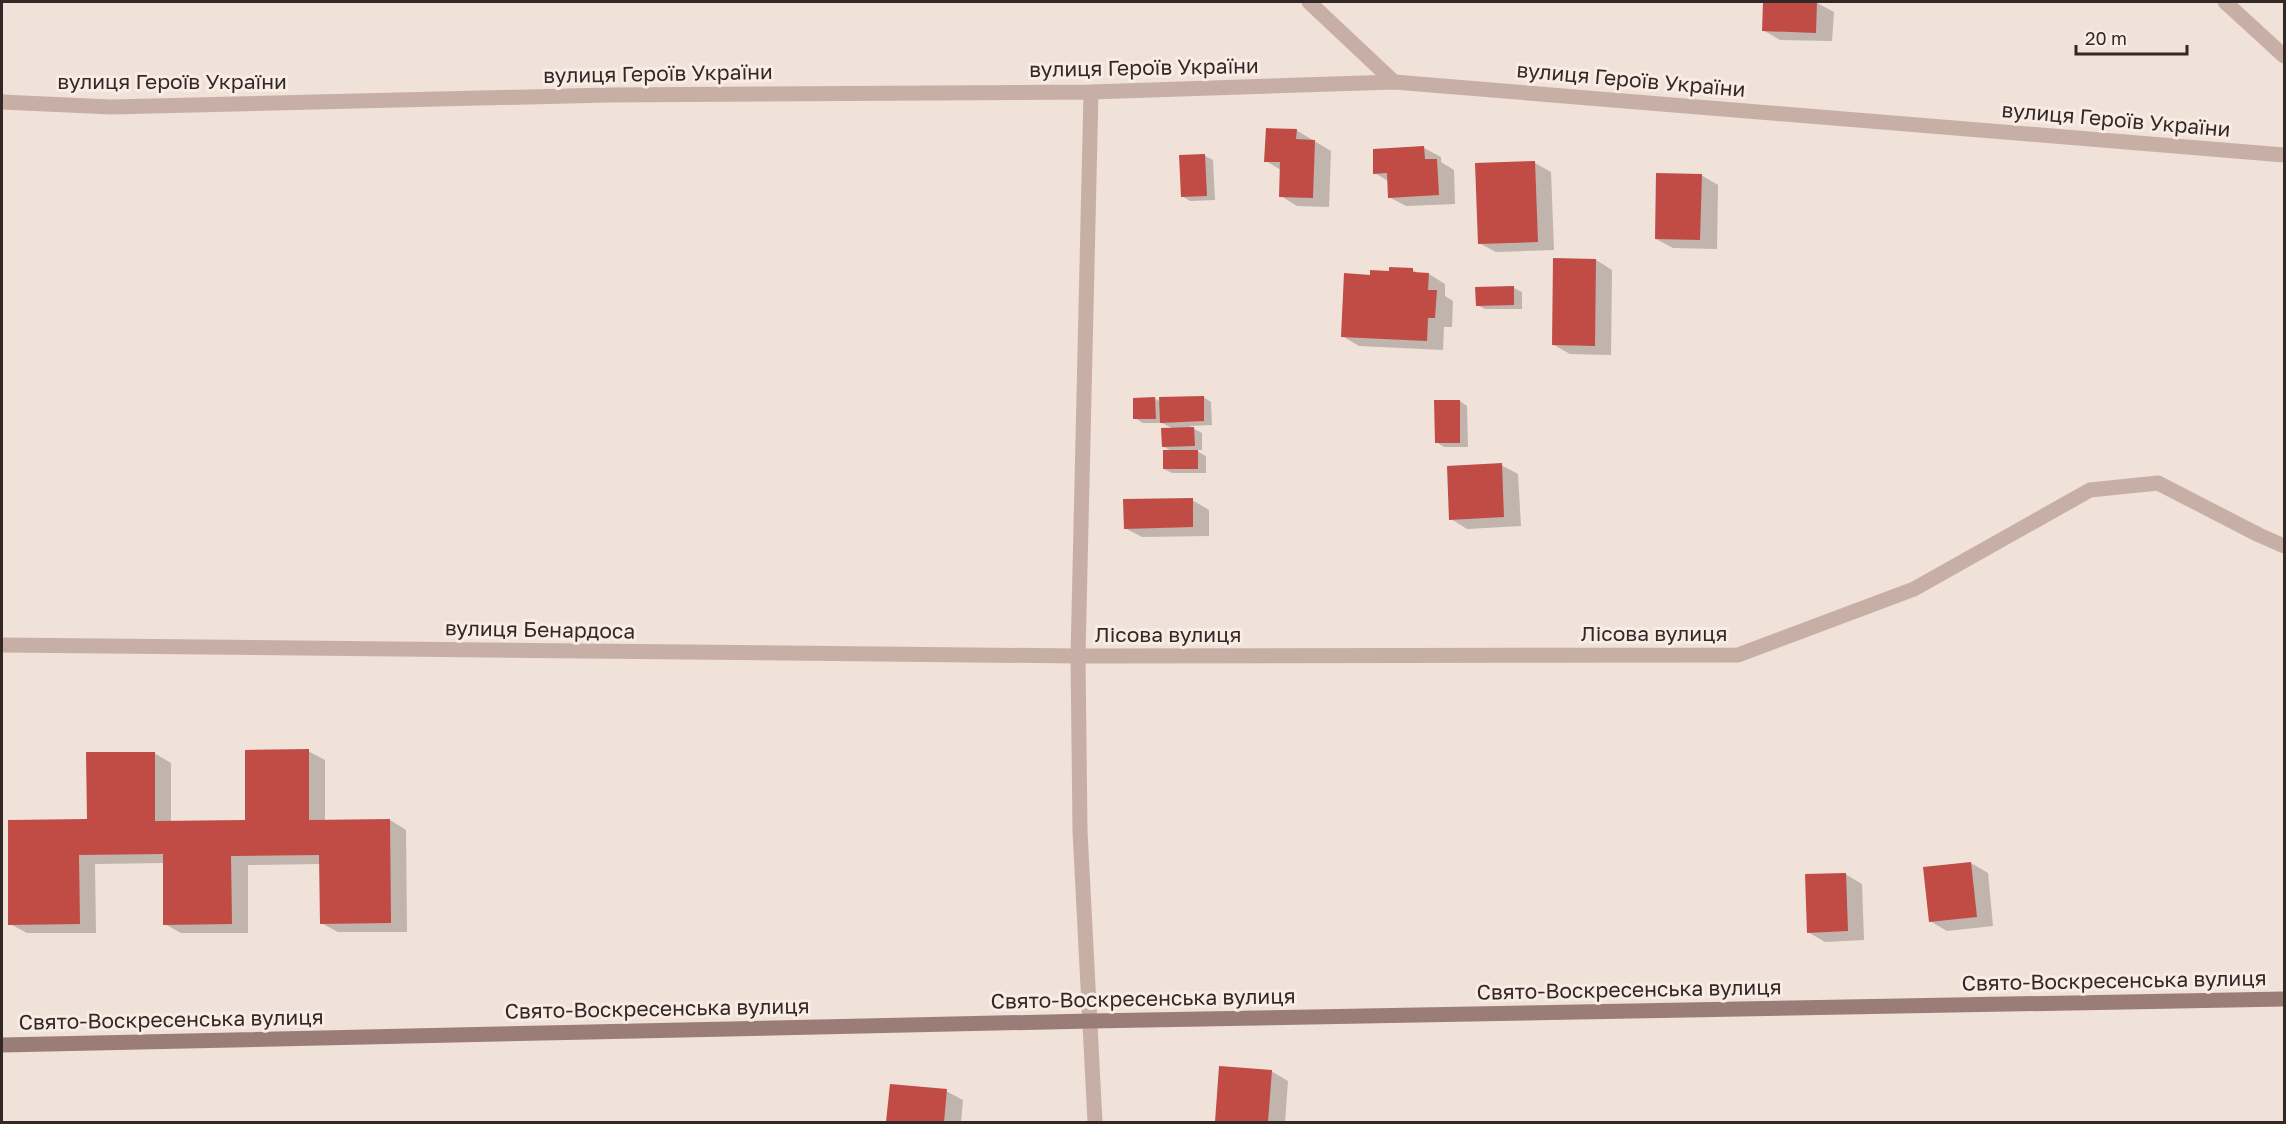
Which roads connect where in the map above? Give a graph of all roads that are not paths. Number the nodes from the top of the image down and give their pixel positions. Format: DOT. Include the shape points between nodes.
graph roads {
  1 [pos="1309,2"];
  2 [pos="2226,2"];
  3 [pos="2284,56"];
  4 [pos="1394,82"];
  5 [pos="1091,92"];
  6 [pos="2,102"];
  7 [pos="2284,155"];
  8 [pos="2284,546"];
  9 [pos="2,645"];
  10 [pos="1078,656"];
  11 [pos="2284,999"];
  12 [pos="1091,1021"];
  13 [pos="2,1045"];
  14 [pos="1095,1122"];
  1 -- 4 [label="street"];
  2 -- 3 [label="street"];
  4 -- 5 [label="street, вулиця Героїв України"];
  4 -- 7 [label="street, вулиця Героїв України"];
  5 -- 6 [label="street, вулиця Героїв України" via="608,95 111,107"];
  5 -- 10 [label="street"];
  8 -- 10 [label="street, Лісова вулиця" via="2158,483 2090,490 1914,589 1738,655"];
  9 -- 10 [label="street, вулиця Бенардоса"];
  10 -- 12 [label="street" via="1080,831"];
  11 -- 12 [label="street, Свято-Воскресенська вулиця"];
  12 -- 13 [label="street, Свято-Воскресенська вулиця"];
  12 -- 14 [label="street"];
}
